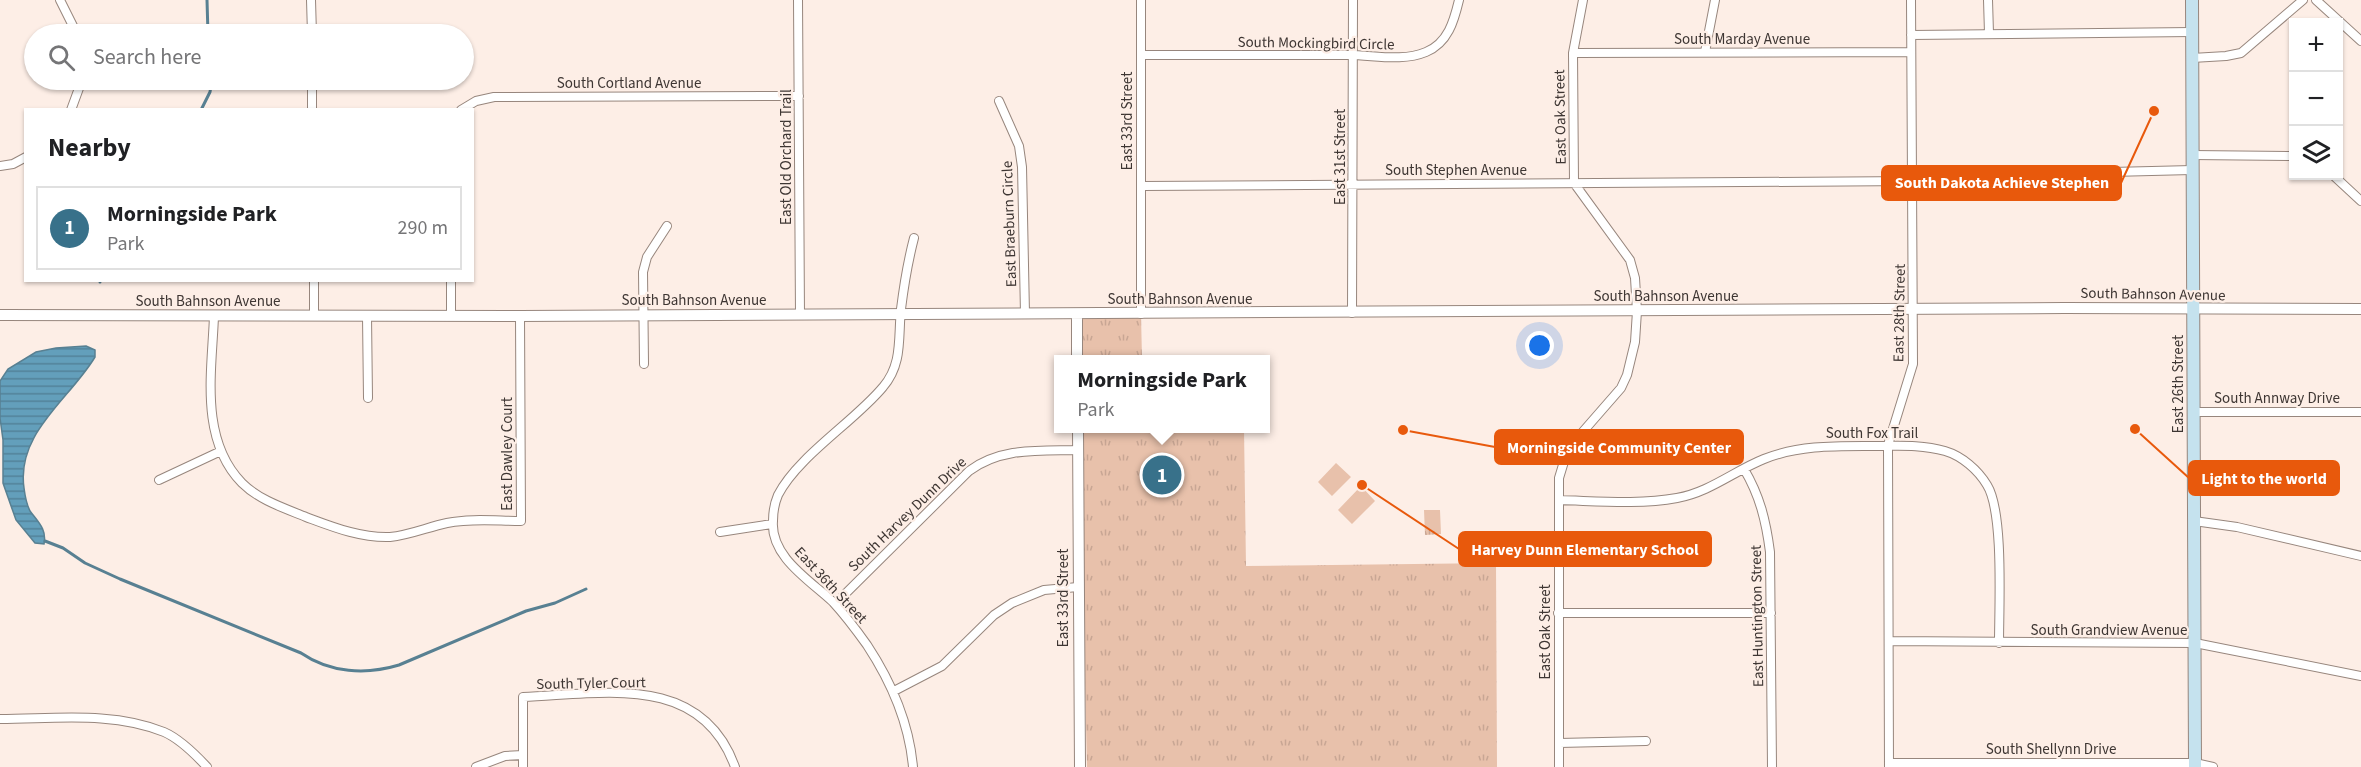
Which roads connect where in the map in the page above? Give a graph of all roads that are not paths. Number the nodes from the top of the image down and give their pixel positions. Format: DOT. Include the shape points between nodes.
graph roads {
  1 [pos="60,0"];
  2 [pos="311,0"];
  3 [pos="798,0"];
  4 [pos="1141,0"];
  5 [pos="1353,0"];
  6 [pos="1459,0"];
  7 [pos="1583,0"];
  8 [pos="1715,0"];
  9 [pos="1911,0"];
  10 [pos="1988,0"];
  11 [pos="2192,0"];
  12 [pos="2303,0"];
  13 [pos="2316,0"];
  14 [pos="72,24"];
  15 [pos="312,24"];
  16 [pos="2192,32"];
  17 [pos="1989,33"];
  18 [pos="1911,35"];
  19 [pos="2361,41"];
  20 [pos="1705,52"];
  21 [pos="1911,52"];
  22 [pos="1573,53"];
  23 [pos="1142,55"];
  24 [pos="1354,55"];
  25 [pos="2192,58"];
  26 [pos="78,90"];
  27 [pos="312,90"];
  28 [pos="799,96"];
  29 [pos="999,101"];
  30 [pos="72,108"];
  31 [pos="312,108"];
  32 [pos="464,108"];
  33 [pos="2192,155"];
  34 [pos="2289,156"];
  35 [pos="24,158"];
  36 [pos="0,166"];
  37 [pos="2192,170"];
  38 [pos="1913,176"];
  39 [pos="2338,180"];
  40 [pos="1574,183"];
  41 [pos="1354,184"];
  42 [pos="1142,186"];
  43 [pos="2361,201"];
  44 [pos="667,226"];
  45 [pos="915,238"];
  46 [pos="314,282"];
  47 [pos="451,282"];
  48 [pos="2361,309"];
  49 [pos="1914,310"];
  50 [pos="2193,310"];
  51 [pos="1637,312"];
  52 [pos="1352,313"];
  53 [pos="900,314"];
  54 [pos="1025,314"];
  55 [pos="1077,314"];
  56 [pos="1141,314"];
  57 [pos="0,315"];
  58 [pos="314,315"];
  59 [pos="800,315"];
  60 [pos="214,316"];
  61 [pos="367,316"];
  62 [pos="451,316"];
  63 [pos="520,316"];
  64 [pos="642,316"];
  65 [pos="1077,355"];
  66 [pos="644,364"];
  67 [pos="368,398"];
  68 [pos="2194,412"];
  69 [pos="2361,412"];
  70 [pos="1078,433"];
  71 [pos="1888,445"];
  72 [pos="1078,450"];
  73 [pos="221,451"];
  74 [pos="1744,469"];
  75 [pos="159,480"];
  76 [pos="1559,500"];
  77 [pos="2194,521"];
  78 [pos="772,524"];
  79 [pos="720,532"];
  80 [pos="2361,556"];
  81 [pos="1078,586"];
  82 [pos="835,604"];
  83 [pos="1558,613"];
  84 [pos="1771,613"];
  85 [pos="1889,641"];
  86 [pos="1999,643"];
  87 [pos="2195,643"];
  88 [pos="2361,676"];
  89 [pos="894,691"];
  90 [pos="0,719"];
  91 [pos="1646,741"];
  92 [pos="1559,743"];
  93 [pos="523,754"];
  94 [pos="1889,765"];
  95 [pos="2195,765"];
  96 [pos="207,767"];
  97 [pos="476,767"];
  98 [pos="523,767"];
  99 [pos="735,767"];
  100 [pos="914,767"];
  101 [pos="1080,767"];
  102 [pos="1559,767"];
  103 [pos="1772,767"];
  104 [pos="2212,767"];
  1 -- 14 [label="street"];
  2 -- 15 [label="street"];
  3 -- 28 [label="street, East Old Orchard Trail"];
  4 -- 23 [label="street, East 33rd Street"];
  5 -- 24 [label="street, East 31st Street"];
  6 -- 24 [label="street, South Mockingbird Circle" via="1452,27 1441,42 1427,51 1401,57"];
  7 -- 22 [label="street, East Oak Street"];
  8 -- 20 [label="street"];
  9 -- 18 [label="street, East 28th Street"];
  10 -- 17 [label="street"];
  11 -- 16 [label="main road, East 26th Street"];
  12 -- 25 [label="street" via="2241,53"];
  13 -- 19 [label="street"];
  16 -- 17 [label="street"];
  16 -- 25 [label="main road, East 26th Street"];
  17 -- 18 [label="street"];
  18 -- 21 [label="street, East 28th Street"];
  20 -- 21 [label="street, South Marday Avenue"];
  20 -- 22 [label="street, South Marday Avenue"];
  21 -- 38 [label="street, East 28th Street"];
  22 -- 40 [label="street, East Oak Street"];
  23 -- 24 [label="street, South Mockingbird Circle"];
  23 -- 42 [label="street, East 33rd Street"];
  24 -- 41 [label="street, East 31st Street"];
  25 -- 33 [label="main road, East 26th Street"];
  26 -- 30 [label="street"];
  27 -- 31 [label="street"];
  28 -- 32 [label="street, South Cortland Avenue" via="494,97"];
  28 -- 59 [label="street, East Old Orchard Trail"];
  29 -- 54 [label="street, East Braeburn Circle" via="1019,146 1022,167"];
  33 -- 34 [label="street"];
  33 -- 37 [label="main road, East 26th Street"];
  35 -- 36 [label="street"];
  37 -- 38 [label="street, South Stephen Avenue"];
  37 -- 50 [label="main road, East 26th Street"];
  38 -- 40 [label="street, South Stephen Avenue"];
  38 -- 49 [label="street, East 28th Street"];
  39 -- 43 [label="street"];
  40 -- 41 [label="street, South Stephen Avenue"];
  40 -- 51 [label="street, East Oak Street" via="1630,260"];
  41 -- 42 [label="street, South Stephen Avenue"];
  41 -- 52 [label="street, East 31st Street"];
  42 -- 56 [label="street, East 33rd Street"];
  44 -- 64 [label="street" via="647,257"];
  45 -- 53 [label="street" via="907,263"];
  46 -- 58 [label="street"];
  47 -- 62 [label="street"];
  48 -- 50 [label="street, South Bahnson Avenue"];
  49 -- 50 [label="street, South Bahnson Avenue"];
  49 -- 51 [label="street, South Bahnson Avenue"];
  49 -- 71 [label="street, East 28th Street" via="1913,364"];
  50 -- 68 [label="main road, East 26th Street"];
  51 -- 52 [label="street, South Bahnson Avenue"];
  51 -- 76 [label="street, East Oak Street" via="1627,375 1621,388 1580,433 1566,455 1559,478"];
  52 -- 56 [label="street, South Bahnson Avenue"];
  53 -- 54 [label="street, South Bahnson Avenue"];
  53 -- 59 [label="street, South Bahnson Avenue"];
  53 -- 78 [label="street" via="897,362 884,386 793,474 778,495"];
  54 -- 55 [label="street, South Bahnson Avenue"];
  55 -- 56 [label="street, South Bahnson Avenue"];
  55 -- 65 [label="street"];
  57 -- 60 [label="street, South Bahnson Avenue"];
  58 -- 60 [label="street, South Bahnson Avenue"];
  58 -- 61 [label="street, South Bahnson Avenue"];
  59 -- 64 [label="street, South Bahnson Avenue"];
  60 -- 73 [label="street, East Dawley Court" via="211,406"];
  61 -- 62 [label="street, South Bahnson Avenue"];
  61 -- 67 [label="street"];
  62 -- 63 [label="street, South Bahnson Avenue"];
  63 -- 64 [label="street, South Bahnson Avenue"];
  63 -- 73 [label="street, East Dawley Court" via="521,520 447,523 390,537 349,533 257,495 242,483"];
  64 -- 66 [label="street"];
  68 -- 69 [label="street, South Annway Drive"];
  68 -- 77 [label="main road, East 26th Street"];
  70 -- 72 [label="street, East 33rd Street"];
  71 -- 74 [label="street, South Fox Trail" via="1814,447 1765,459"];
  71 -- 85 [label="street, East 28th Street"];
  71 -- 86 [label="street, South Fox Trail" via="1947,452 1971,465 1988,486 1998,524"];
  72 -- 81 [label="street, East 33rd Street"];
  72 -- 82 [label="street, South Harvey Dunn Drive" via="1008,453 978,464"];
  73 -- 75 [label="street"];
  74 -- 76 [label="street, South Fox Trail" via="1715,486 1677,498"];
  74 -- 84 [label="street, East Huntington Street" via="1757,492 1766,522"];
  76 -- 83 [label="street, East Oak Street"];
  77 -- 80 [label="street"];
  77 -- 87 [label="main road, East 26th Street"];
  78 -- 79 [label="street"];
  78 -- 82 [label="street, East 36th Street" via="774,538 788,560"];
  81 -- 89 [label="street" via="1044,590 1012,603 994,615 942,666"];
  81 -- 101 [label="street, East 33rd Street"];
  82 -- 89 [label="street, East 36th Street"];
  83 -- 84 [label="street"];
  83 -- 92 [label="street, East Oak Street"];
  84 -- 103 [label="street, East Huntington Street"];
  85 -- 86 [label="street, South Grandview Avenue"];
  85 -- 94 [label="street, East 28th Street"];
  86 -- 87 [label="street, South Grandview Avenue"];
  87 -- 88 [label="street, South Grandview Avenue"];
  87 -- 95 [label="main road, East 26th Street"];
  89 -- 100 [label="street, East 36th Street" via="911,739"];
  90 -- 96 [label="street" via="121,719 166,733"];
  91 -- 92 [label="street"];
  92 -- 102 [label="street, East Oak Street"];
  93 -- 97 [label="street"];
  93 -- 98 [label="street"];
  93 -- 99 [label="street, South Tyler Court" via="523,697 632,693 655,695 700,716 718,734"];
  94 -- 95 [label="street, South Shellynn Drive"];
  95 -- 104 [label="street, South Shellynn Drive"];
}
